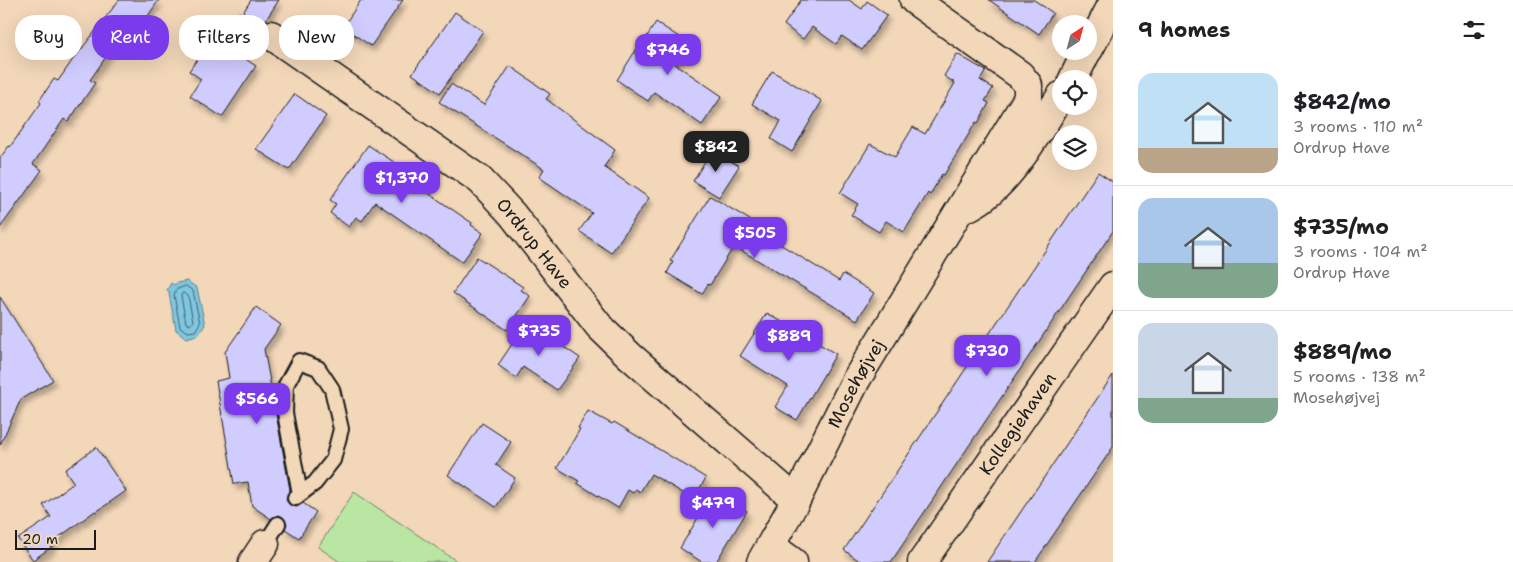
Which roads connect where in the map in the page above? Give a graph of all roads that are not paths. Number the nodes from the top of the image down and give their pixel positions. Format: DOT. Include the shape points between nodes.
graph roads {
  1 [pos="914,0"];
  2 [pos="1113,3"];
  3 [pos="1098,31"];
  4 [pos="271,35"];
  5 [pos="1052,110"];
  6 [pos="959,211"];
  7 [pos="1113,286"];
  8 [pos="298,496"];
  9 [pos="796,500"];
  10 [pos="766,554"];
  11 [pos="793,562"];
  12 [pos="922,562"];
  1 -- 6 [label="street, Mosehøjvej" via="1020,75 1028,85 1028,98"];
  2 -- 3 [label="street"];
  4 -- 9 [label="street, Ordrup Have" via="480,180 512,214 599,326"];
  5 -- 6 [label="street" via="1012,170 981,200"];
  6 -- 9 [label="street, Mosehøjvej" via="856,380"];
  7 -- 12 [label="street, Kollegiehaven"];
  8 -- 8 [label="lane" via="285,413 286,385 299,362 318,368 332,389 341,429 333,460"];
  9 -- 10 [label="street, Mosehøjvej"];
  10 -- 11 [label="street"];
}
